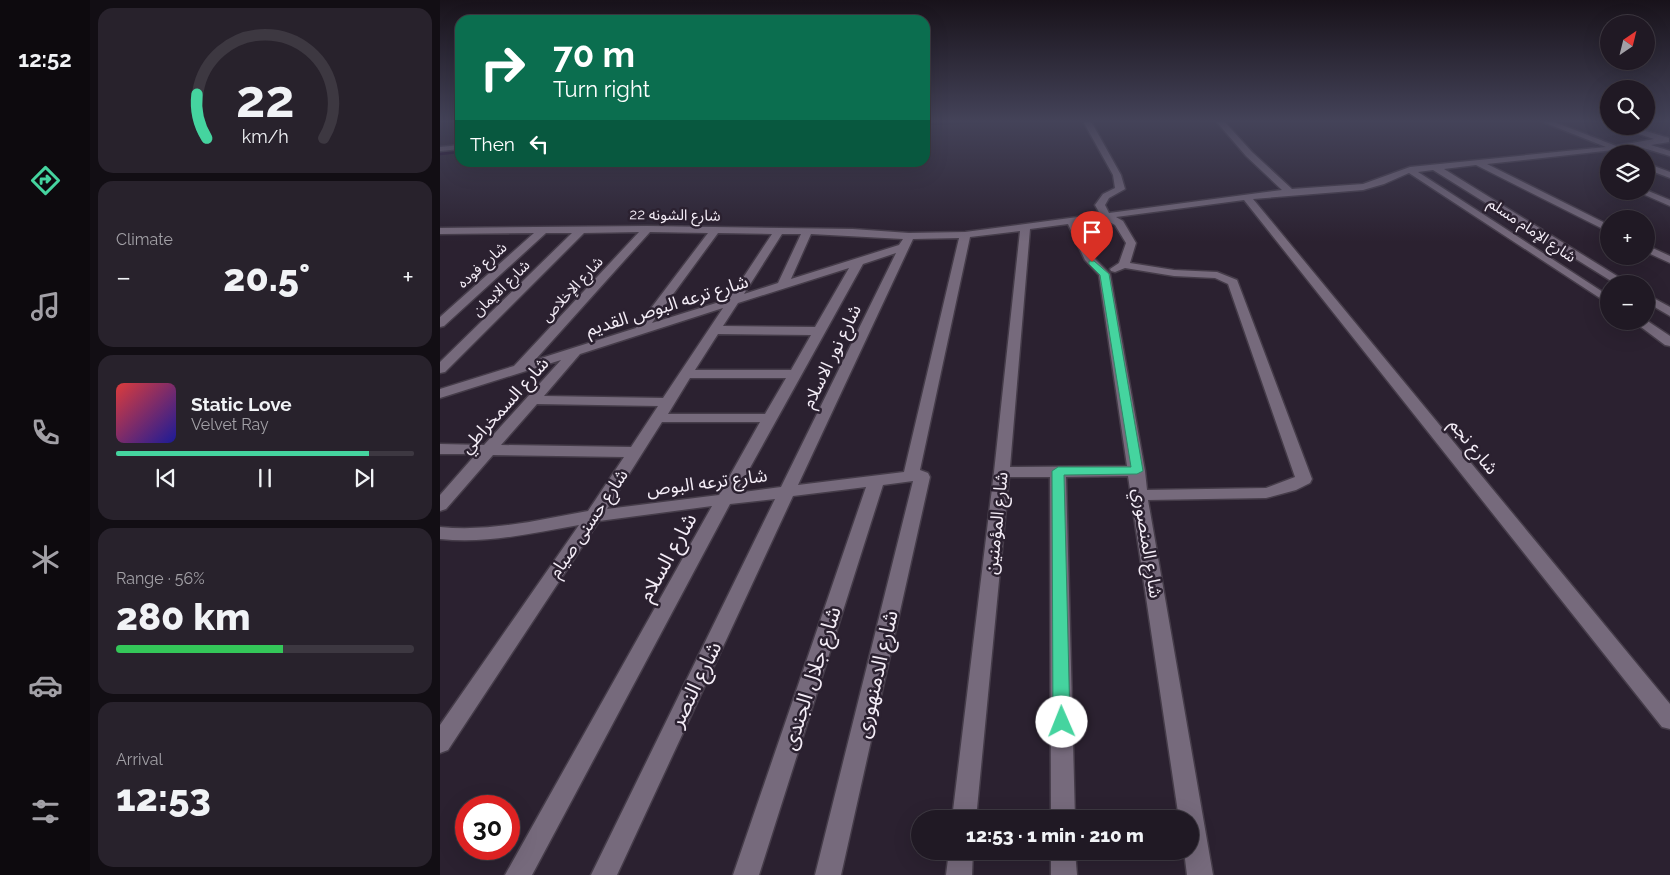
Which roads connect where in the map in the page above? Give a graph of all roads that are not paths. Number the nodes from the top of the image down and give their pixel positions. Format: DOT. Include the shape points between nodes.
graph roads {
  1 [pos="1110,161"];
  2 [pos="1256,161"];
  3 [pos="1497,161"];
  4 [pos="1478,163"];
  5 [pos="1436,168"];
  6 [pos="1655,169"];
  7 [pos="1410,170"];
  8 [pos="1670,175"];
  9 [pos="1289,192"];
  10 [pos="1247,197"];
  11 [pos="1655,197"];
  12 [pos="1670,203"];
  13 [pos="1106,216"];
  14 [pos="1072,220"];
  15 [pos="1600,224"];
  16 [pos="1025,227"];
  17 [pos="545,229"];
  18 [pos="582,229"];
  19 [pos="647,229"];
  20 [pos="715,230"];
  21 [pos="441,231"];
  22 [pos="779,231"];
  23 [pos="808,231"];
  24 [pos="965,235"];
  25 [pos="907,241"];
  26 [pos="1655,252"];
  27 [pos="1670,260"];
  28 [pos="858,262"];
  29 [pos="1124,265"];
  30 [pos="1104,274"];
  31 [pos="1609,275"];
  32 [pos="782,287"];
  33 [pos="1600,295"];
  34 [pos="734,302"];
  35 [pos="1655,303"];
  36 [pos="1670,312"];
  37 [pos="440,324"];
  38 [pos="716,330"];
  39 [pos="1652,330"];
  40 [pos="819,331"];
  41 [pos="639,332"];
  42 [pos="1670,342"];
  43 [pos="575,352"];
  44 [pos="440,369"];
  45 [pos="518,370"];
  46 [pos="687,374"];
  47 [pos="795,374"];
  48 [pos="440,394"];
  49 [pos="532,400"];
  50 [pos="668,402"];
  51 [pos="658,418"];
  52 [pos="770,418"];
  53 [pos="440,449"];
  54 [pos="488,450"];
  55 [pos="635,452"];
  56 [pos="1058,471"];
  57 [pos="1137,471"];
  58 [pos="1002,472"];
  59 [pos="915,476"];
  60 [pos="876,481"];
  61 [pos="787,492"];
  62 [pos="1141,495"];
  63 [pos="724,500"];
  64 [pos="440,505"];
  65 [pos="593,517"];
  66 [pos="440,533"];
  67 [pos="1670,720"];
  68 [pos="440,743"];
  69 [pos="965,810"];
  70 [pos="1063,810"];
  71 [pos="961,860"];
  72 [pos="1064,860"];
  73 [pos="518,875"];
  74 [pos="604,875"];
  75 [pos="746,875"];
  76 [pos="828,875"];
  77 [pos="959,875"];
  78 [pos="1064,875"];
  79 [pos="1200,875"];
  1 -- 13 [label="street" via="1120,188 1106,196 1100,205"];
  2 -- 9 [label="street"];
  3 -- 4 [label="street"];
  4 -- 5 [label="street"];
  4 -- 15 [label="street"];
  5 -- 7 [label="street"];
  5 -- 31 [label="street"];
  6 -- 8 [label="street"];
  7 -- 9 [label="street" via="1363,188"];
  7 -- 33 [label="street, شارع الإمام مسلم"];
  9 -- 10 [label="street"];
  10 -- 13 [label="street"];
  10 -- 67 [label="street, شارع نجم"];
  11 -- 12 [label="street"];
  13 -- 14 [label="street"];
  13 -- 29 [label="street" via="1119,223 1131,243"];
  14 -- 16 [label="street"];
  14 -- 30 [label="street" via="1090,260"];
  16 -- 24 [label="street"];
  16 -- 58 [label="street, شارع المؤمنين"];
  17 -- 18 [label="street, شارع الشونه 22"];
  17 -- 21 [label="street, شارع الشونه 22"];
  17 -- 37 [label="street, شارع فوده"];
  18 -- 19 [label="street, شارع الشونه 22"];
  18 -- 44 [label="street, شارع الايمان"];
  19 -- 20 [label="street, شارع الشونه 22"];
  19 -- 45 [label="street, شارع الإخلاص"];
  20 -- 22 [label="street, شارع الشونه 22"];
  20 -- 41 [label="street"];
  22 -- 23 [label="street, شارع الشونه 22"];
  22 -- 34 [label="street, شارع حسنى صيام"];
  23 -- 25 [label="street, شارع الشونه 22" via="860,232"];
  23 -- 32 [label="street"];
  24 -- 25 [label="street"];
  24 -- 59 [label="street, شارع الدمنهورى"];
  25 -- 28 [label="street, شارع ترعه البوص القديم"];
  25 -- 61 [label="street, شارع نور الاسلام"];
  26 -- 27 [label="street"];
  28 -- 32 [label="street, شارع ترعه البوص القديم"];
  28 -- 40 [label="street, شارع السلام"];
  29 -- 30 [label="street"];
  29 -- 62 [label="street" via="1174,273 1218,275 1233,282 1304,479 1266,494"];
  30 -- 57 [label="street, شارع المنصوري"];
  32 -- 34 [label="street, شارع ترعه البوص القديم"];
  34 -- 38 [label="street, شارع حسنى صيام"];
  34 -- 41 [label="street, شارع ترعه البوص القديم"];
  35 -- 36 [label="street"];
  38 -- 40 [label="street"];
  38 -- 46 [label="street, شارع حسنى صيام"];
  39 -- 42 [label="street"];
  40 -- 47 [label="street, شارع السلام"];
  41 -- 43 [label="street, شارع ترعه البوص القديم"];
  43 -- 45 [label="street, شارع ترعه البوص القديم"];
  43 -- 49 [label="street, شارع السمخراطي"];
  45 -- 48 [label="street, شارع ترعه البوص القديم"];
  46 -- 47 [label="street"];
  46 -- 50 [label="street, شارع حسنى صيام"];
  47 -- 52 [label="street, شارع السلام"];
  49 -- 50 [label="street"];
  49 -- 54 [label="street, شارع السمخراطي"];
  50 -- 51 [label="street, شارع حسنى صيام"];
  51 -- 52 [label="street"];
  51 -- 55 [label="street, شارع حسنى صيام"];
  52 -- 63 [label="street, شارع السلام"];
  53 -- 54 [label="street"];
  54 -- 55 [label="street"];
  54 -- 64 [label="street, شارع السمخراطي"];
  55 -- 65 [label="street, شارع حسنى صيام"];
  56 -- 57 [label="street"];
  56 -- 58 [label="street"];
  56 -- 70 [label="street"];
  57 -- 62 [label="street, شارع المنصوري"];
  58 -- 69 [label="street, شارع المؤمنين"];
  59 -- 60 [label="street, شارع ترعه البوص"];
  59 -- 76 [label="street, شارع الدمنهورى" via="923,478"];
  60 -- 61 [label="street, شارع ترعه البوص"];
  60 -- 75 [label="street, شارع جلال الجندى"];
  61 -- 63 [label="street, شارع ترعه البوص"];
  61 -- 74 [label="street, شارع النصر"];
  62 -- 79 [label="street, شارع المنصوري"];
  63 -- 65 [label="street, شارع ترعه البوص"];
  63 -- 73 [label="street, شارع السلام"];
  65 -- 66 [label="street, شارع ترعه البوص" via="503,532"];
  65 -- 68 [label="street, شارع حسنى صيام"];
  71 -- 77 [label="street"];
  72 -- 78 [label="street"];
}
